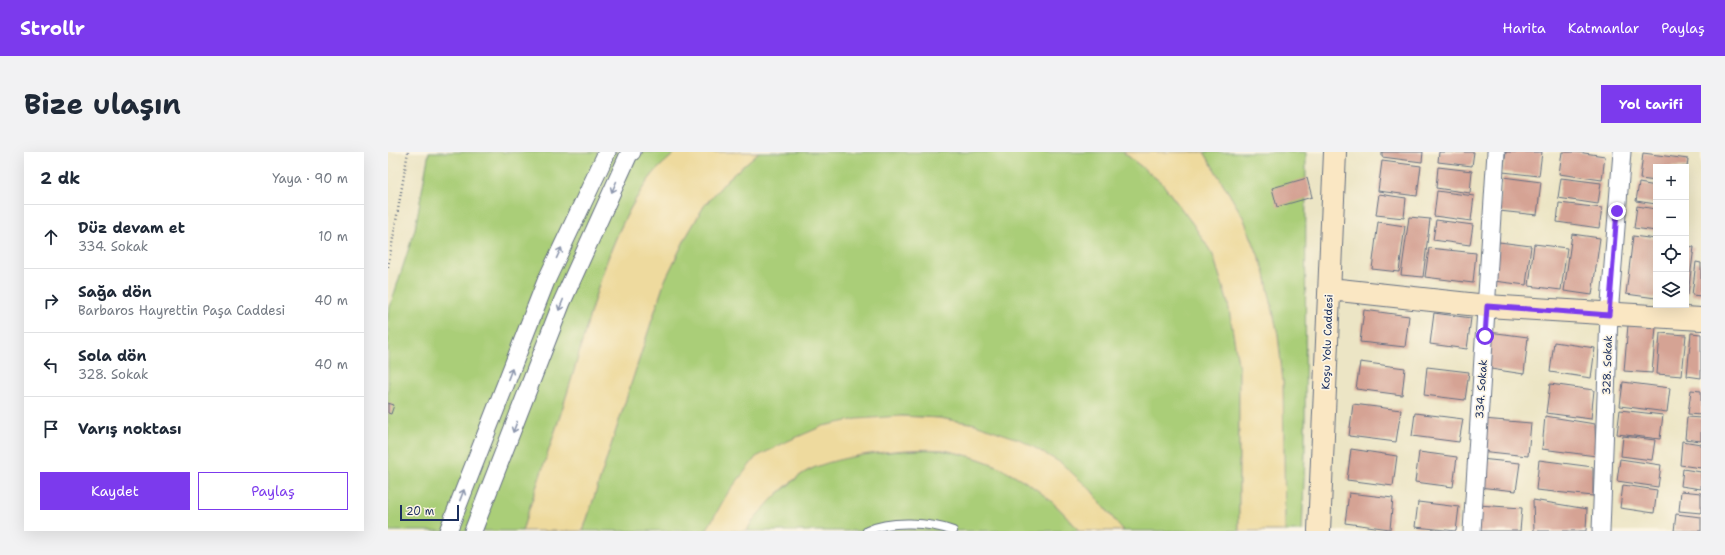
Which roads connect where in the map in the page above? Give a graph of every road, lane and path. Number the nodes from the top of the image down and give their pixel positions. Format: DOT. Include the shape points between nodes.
graph roads {
  1 [pos="408,152"];
  2 [pos="607,152"];
  3 [pos="632,152"];
  4 [pos="1334,152"];
  5 [pos="1496,152"];
  6 [pos="1622,152"];
  7 [pos="388,267"];
  8 [pos="1330,289"];
  9 [pos="1487,306"];
  10 [pos="1609,315"];
  11 [pos="1701,320"];
  12 [pos="448,531"];
  13 [pos="473,531"];
  14 [pos="867,531"];
  15 [pos="953,531"];
  16 [pos="1319,531"];
  17 [pos="1472,531"];
  18 [pos="1601,531"];
  1 -- 7 [label="path"];
  12 -- 2 [label="street, one-way" via="546,281"];
  3 -- 13 [label="street, one-way" via="562,302"];
  4 -- 8 [label="main road, Koşu Yolu Caddesi"];
  5 -- 9 [label="street, 334. Sokak"];
  6 -- 10 [label="street, 328. Sokak"];
  8 -- 9 [label="main road"];
  8 -- 16 [label="main road, Koşu Yolu Caddesi"];
  9 -- 10 [label="main road"];
  9 -- 17 [label="street, 334. Sokak"];
  10 -- 11 [label="main road"];
  10 -- 18 [label="street, 328. Sokak"];
  14 -- 15 [label="lane" via="910,522"];
}
